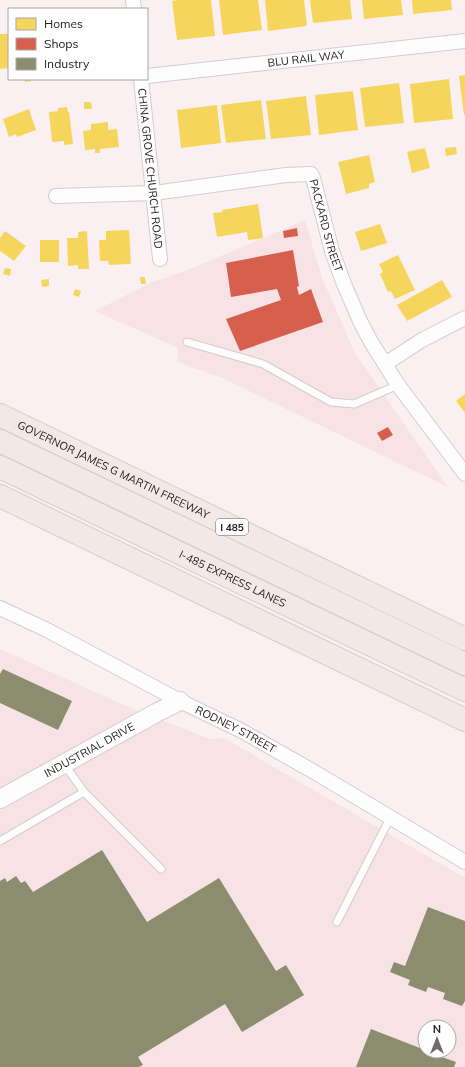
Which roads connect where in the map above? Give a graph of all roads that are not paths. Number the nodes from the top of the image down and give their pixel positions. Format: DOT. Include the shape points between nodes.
graph roads {
  1 [pos="465,41"];
  2 [pos="148,76"];
  3 [pos="141,80"];
  4 [pos="154,193"];
  5 [pos="56,196"];
  6 [pos="160,259"];
  7 [pos="465,318"];
  8 [pos="187,342"];
  9 [pos="385,364"];
  10 [pos="398,385"];
  11 [pos="0,415"];
  12 [pos="0,441"];
  13 [pos="0,467"];
  14 [pos="465,474"];
  15 [pos="0,496"];
  16 [pos="0,608"];
  17 [pos="465,639"];
  18 [pos="465,664"];
  19 [pos="465,690"];
  20 [pos="180,701"];
  21 [pos="465,721"];
  22 [pos="64,764"];
  23 [pos="84,792"];
  24 [pos="0,799"];
  25 [pos="390,818"];
  26 [pos="0,841"];
  27 [pos="465,862"];
  28 [pos="161,869"];
  29 [pos="337,922"];
  1 -- 2 [label="street, BLU RAIL WAY"];
  3 -- 4 [label="street, CHINA GROVE CHURCH ROAD"];
  4 -- 5 [label="street, PACKARD STREET"];
  4 -- 6 [label="street, CHINA GROVE CHURCH ROAD"];
  4 -- 9 [label="street, PACKARD STREET" via="310,174 314,178 332,251 344,284 360,321"];
  7 -- 9 [label="street" via="422,340"];
  8 -- 10 [label="lane" via="263,364 331,402 354,404"];
  9 -- 10 [label="street, PACKARD STREET"];
  10 -- 14 [label="street, PACKARD STREET"];
  11 -- 17 [label="highway, GOVERNOR JAMES G MARTIN FREEWAY / I 485"];
  12 -- 18 [label="highway, I 485"];
  13 -- 19 [label="highway, I-485 EXPRESS LANES"];
  15 -- 21 [label="highway"];
  16 -- 20 [label="street, RODNEY STREET" via="47,630"];
  20 -- 22 [label="street, INDUSTRIAL DRIVE"];
  20 -- 25 [label="street, RODNEY STREET" via="242,731"];
  22 -- 23 [label="lane"];
  22 -- 24 [label="street, INDUSTRIAL DRIVE"];
  23 -- 26 [label="lane"];
  23 -- 28 [label="lane"];
  25 -- 27 [label="street, RODNEY STREET"];
  25 -- 29 [label="lane"];
}
